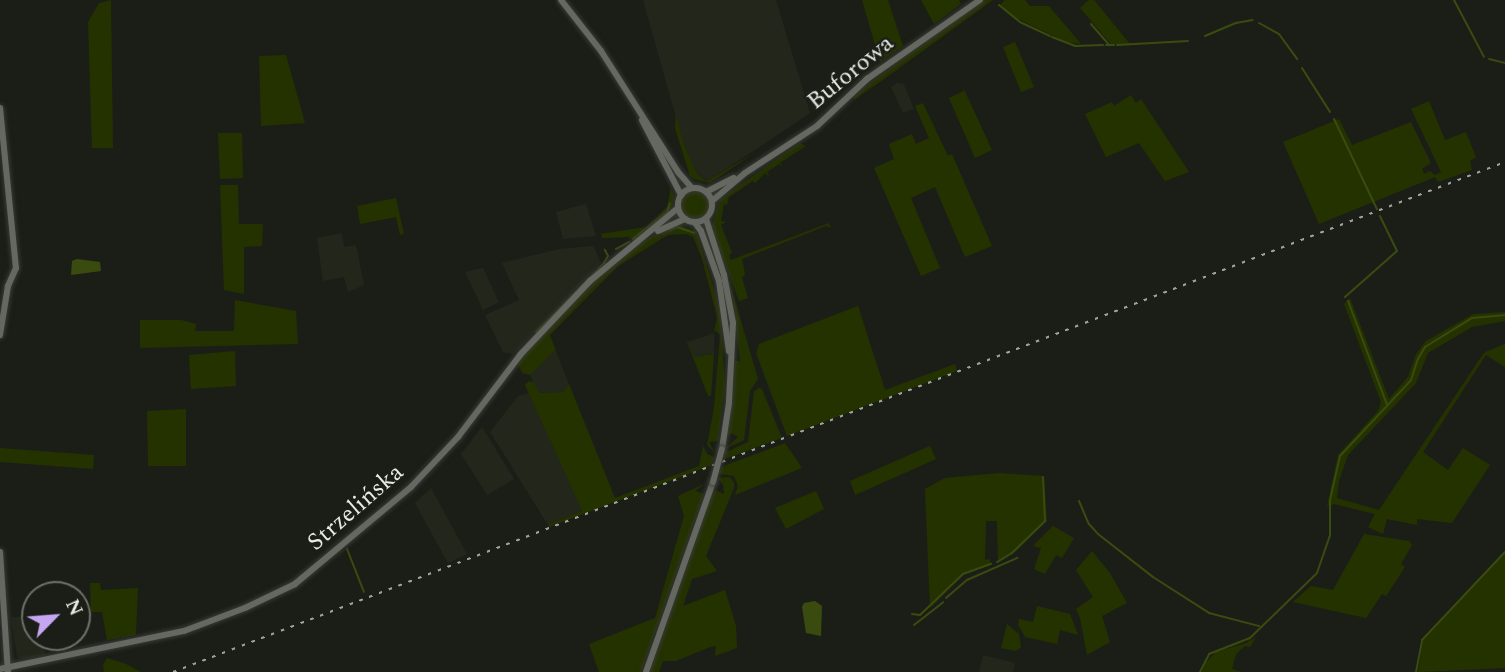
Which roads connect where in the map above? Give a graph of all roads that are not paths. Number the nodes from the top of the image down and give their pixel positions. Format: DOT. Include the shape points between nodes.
graph roads {
  1 [pos="561,0"];
  2 [pos="980,0"];
  3 [pos="626,89"];
  4 [pos="0,108"];
  5 [pos="745,173"];
  6 [pos="692,188"];
  7 [pos="706,192"];
  8 [pos="681,195"];
  9 [pos="712,201"];
  10 [pos="678,208"];
  11 [pos="685,219"];
  12 [pos="706,219"];
  13 [pos="695,223"];
  14 [pos="650,235"];
  15 [pos="0,335"];
  16 [pos="730,394"];
  17 [pos="0,552"];
  18 [pos="0,668"];
  19 [pos="9,669"];
  20 [pos="646,672"];
  1 -- 3 [label="main road"];
  2 -- 5 [label="main road, Buforowa" via="867,79 817,126"];
  3 -- 6 [label="main road"];
  3 -- 8 [label="main road"];
  4 -- 15 [label="main road" via="16,268 8,286"];
  5 -- 7 [label="main road, Buforowa"];
  5 -- 9 [label="main road, Buforowa"];
  6 -- 7 [label="main road"];
  6 -- 8 [label="main road"];
  7 -- 9 [label="main road"];
  8 -- 10 [label="main road"];
  9 -- 12 [label="main road"];
  10 -- 11 [label="main road"];
  10 -- 14 [label="main road, Strzelińska"];
  11 -- 13 [label="main road"];
  11 -- 14 [label="main road, Strzelińska"];
  12 -- 13 [label="main road"];
  12 -- 16 [label="main road" via="733,317"];
  13 -- 16 [label="main road" via="710,253 724,304"];
  14 -- 19 [label="main road, Strzelińska" via="609,264 573,298 418,480 295,584 184,631"];
  16 -- 20 [label="main road, bridge" via="713,482"];
  17 -- 19 [label="main road"];
  18 -- 19 [label="main road, Strzelińska"];
}
